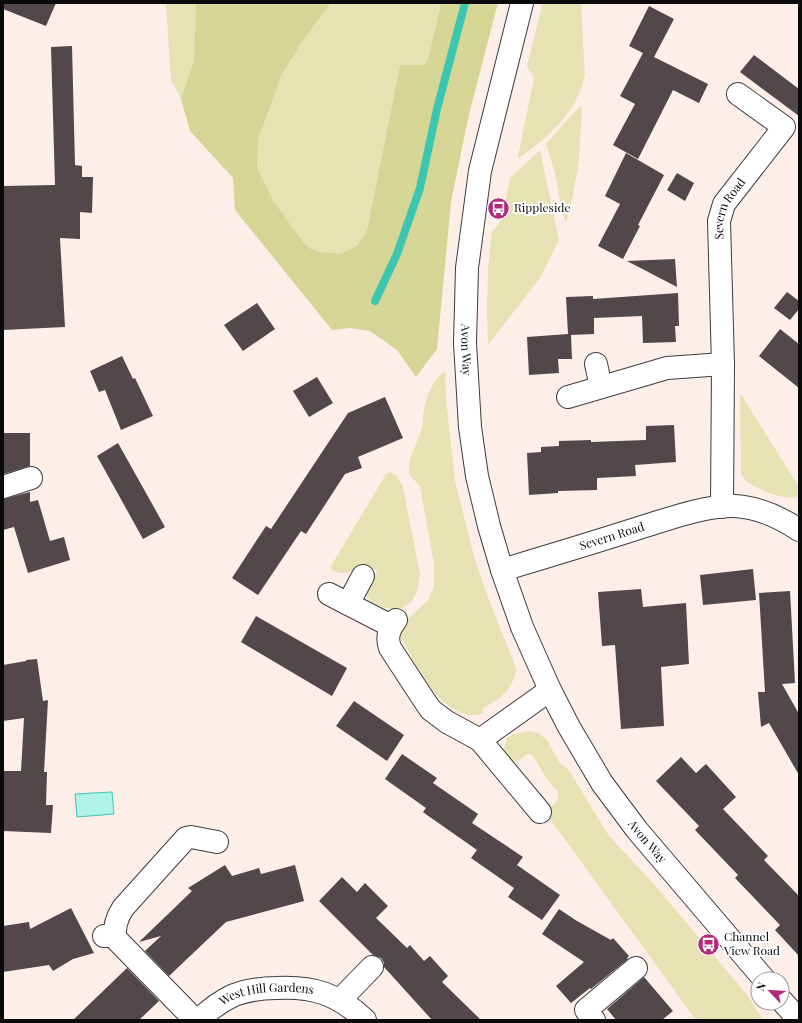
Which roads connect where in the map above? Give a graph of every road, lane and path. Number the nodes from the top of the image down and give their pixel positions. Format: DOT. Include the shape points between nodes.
graph roads {
  1 [pos="522,3"];
  2 [pos="738,94"];
  3 [pos="596,364"];
  4 [pos="723,364"];
  5 [pos="601,387"];
  6 [pos="568,397"];
  7 [pos="31,478"];
  8 [pos="3,487"];
  9 [pos="722,507"];
  10 [pos="799,530"];
  11 [pos="502,570"];
  12 [pos="363,576"];
  13 [pos="550,690"];
  14 [pos="480,740"];
  15 [pos="540,812"];
  16 [pos="217,842"];
  17 [pos="372,967"];
  18 [pos="636,968"];
  19 [pos="757,971"];
  20 [pos="340,1000"];
  21 [pos="790,1010"];
  22 [pos="591,1019"];
  23 [pos="195,1020"];
  24 [pos="199,1020"];
  25 [pos="365,1020"];
  26 [pos="799,1020"];
  1 -- 11 [label="street, Avon Way" via="480,171 467,268 465,369 470,427 477,476"];
  2 -- 4 [label="street, Severn Road" via="784,127 727,200 721,213 719,225"];
  3 -- 5 [label="street"];
  4 -- 5 [label="street" via="667,368"];
  4 -- 9 [label="street, Severn Road"];
  5 -- 6 [label="street"];
  7 -- 8 [label="street"];
  9 -- 10 [label="street, Severn Road" via="738,506 751,509 774,516"];
  9 -- 11 [label="street, Severn Road" via="682,515"];
  11 -- 13 [label="street, Avon Way" via="522,627"];
  12 -- 14 [label="street" via="338,599 394,623 388,636 390,648 426,704 447,722"];
  13 -- 14 [label="street"];
  13 -- 19 [label="street, Avon Way" via="602,783 637,830"];
  14 -- 15 [label="street"];
  16 -- 23 [label="street" via="186,838 123,908 110,937"];
  17 -- 20 [label="street"];
  18 -- 22 [label="street" via="586,1010"];
  20 -- 24 [label="street, West Hill Gardens" via="319,991 300,988 256,989 219,1003"];
  20 -- 25 [label="street, West Hill Gardens"];
  21 -- 26 [label="street"];
}
